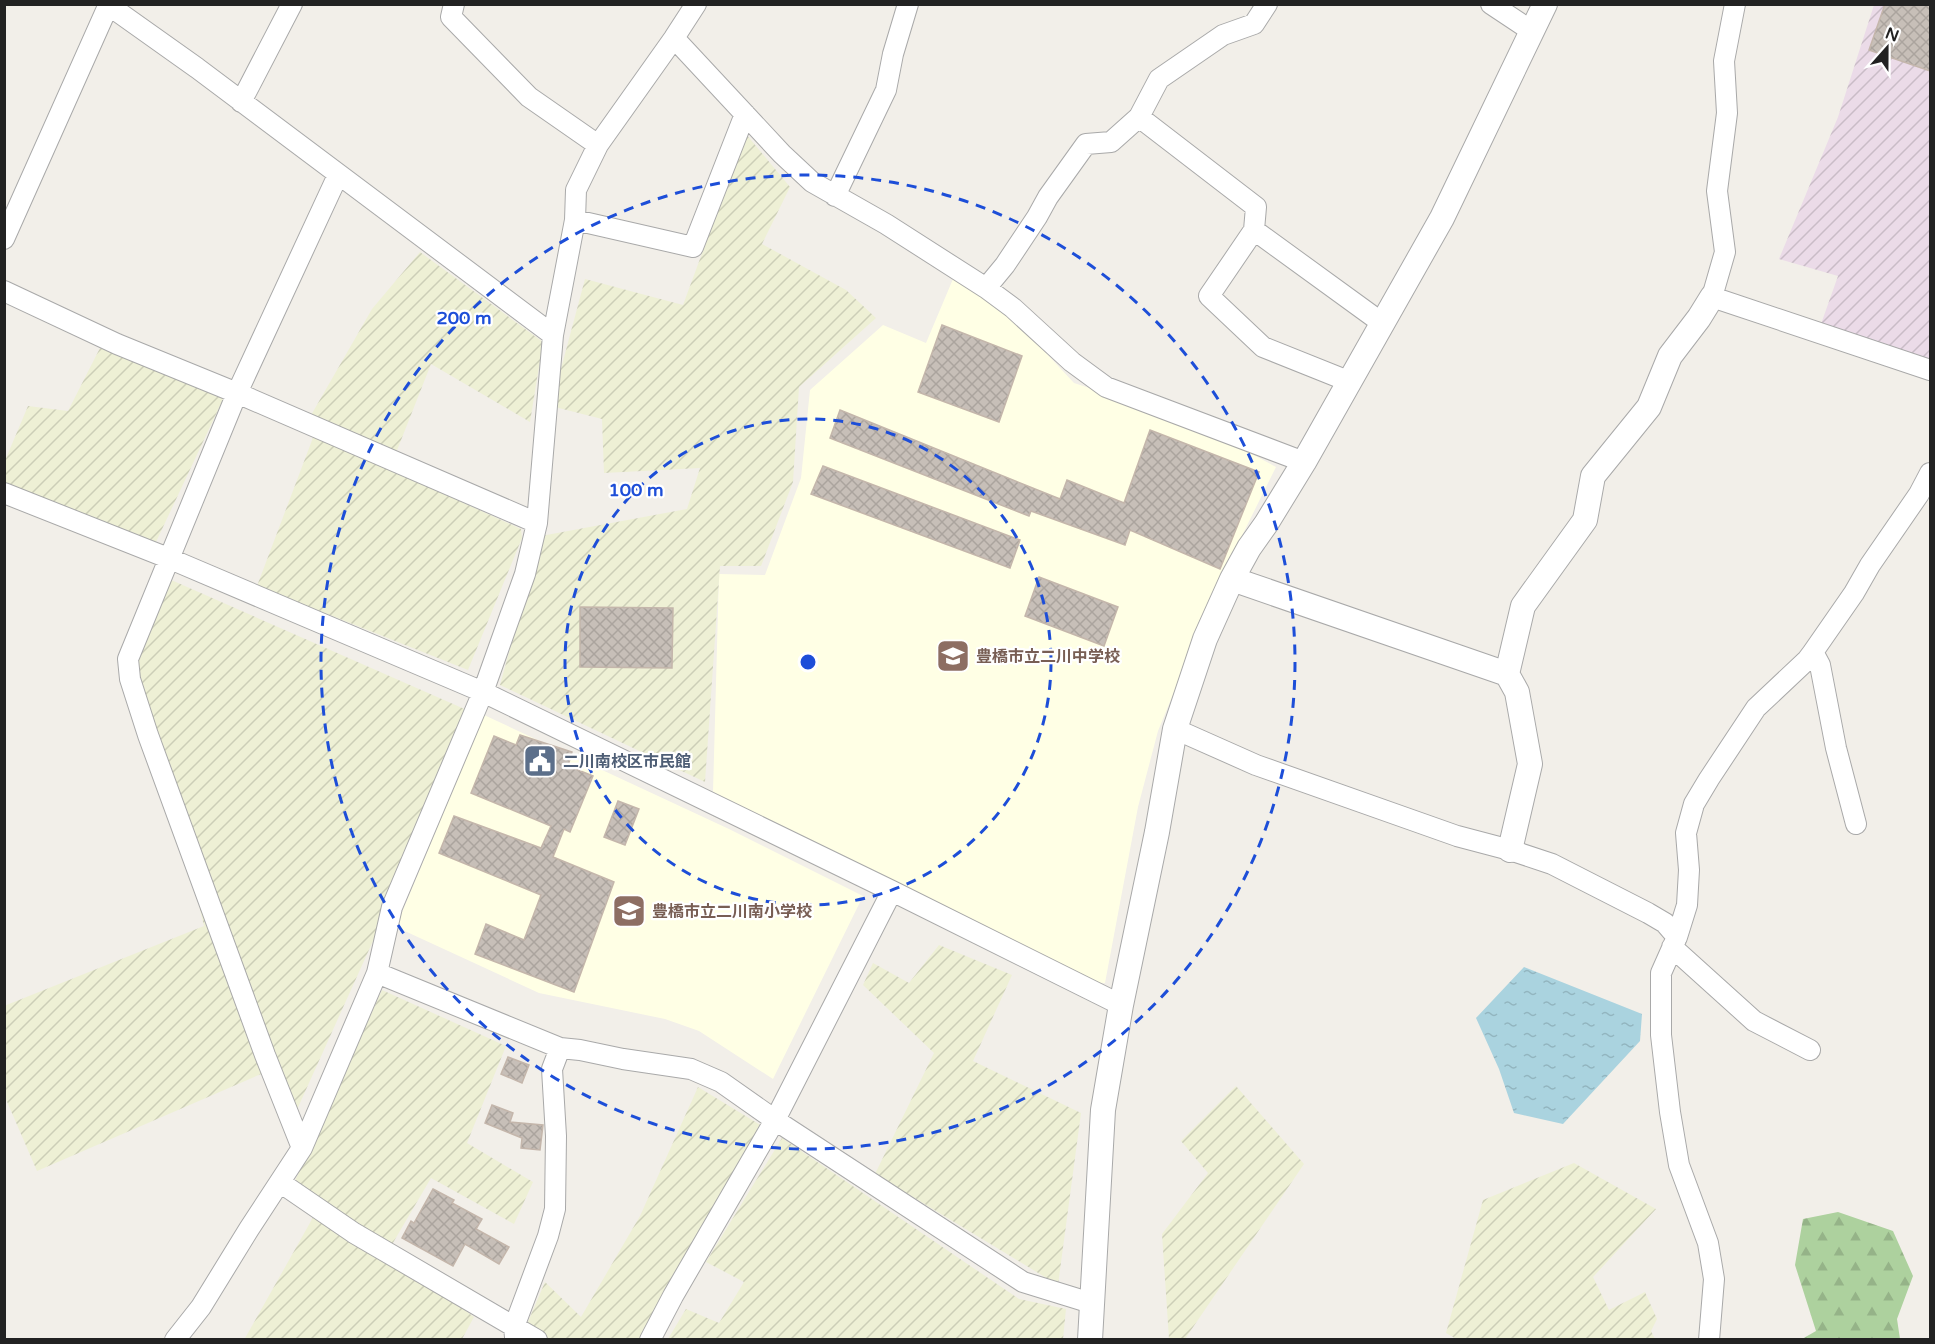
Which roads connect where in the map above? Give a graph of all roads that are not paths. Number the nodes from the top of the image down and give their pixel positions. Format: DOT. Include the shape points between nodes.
graph roads {
  1 [pos="292,4"];
  2 [pos="454,4"];
  3 [pos="696,4"];
  4 [pos="908,4"];
  5 [pos="1267,4"];
  6 [pos="1491,4"];
  7 [pos="1545,4"];
  8 [pos="1735,4"];
  9 [pos="108,5"];
  10 [pos="1533,32"];
  11 [pos="674,38"];
  12 [pos="241,102"];
  13 [pos="745,114"];
  14 [pos="1138,117"];
  15 [pos="598,145"];
  16 [pos="338,175"];
  17 [pos="835,196"];
  18 [pos="575,220"];
  19 [pos="1254,230"];
  20 [pos="4,239"];
  21 [pos="986,288"];
  22 [pos="4,291"];
  23 [pos="1712,297"];
  24 [pos="1382,323"];
  25 [pos="553,335"];
  26 [pos="1930,370"];
  27 [pos="1348,381"];
  28 [pos="237,393"];
  29 [pos="1304,462"];
  30 [pos="1930,473"];
  31 [pos="4,493"];
  32 [pos="537,523"];
  33 [pos="168,558"];
  34 [pos="1232,579"];
  35 [pos="1813,652"];
  36 [pos="1507,674"];
  37 [pos="483,692"];
  38 [pos="1175,729"];
  39 [pos="1856,824"];
  40 [pos="1510,850"];
  41 [pos="892,891"];
  42 [pos="1675,942"];
  43 [pos="377,973"];
  44 [pos="1121,1005"];
  45 [pos="560,1048"];
  46 [pos="1810,1050"];
  47 [pos="775,1120"];
  48 [pos="302,1148"];
  49 [pos="281,1183"];
  50 [pos="1091,1303"];
  51 [pos="515,1333"];
  52 [pos="175,1340"];
  53 [pos="537,1340"];
  54 [pos="650,1340"];
  55 [pos="1090,1340"];
  56 [pos="1709,1340"];
  1 -- 12 [label="street"];
  2 -- 15 [label="street" via="451,17 530,97"];
  3 -- 11 [label="street"];
  4 -- 17 [label="street" via="886,90"];
  5 -- 14 [label="street" via="1254,24 1223,35 1159,79"];
  6 -- 10 [label="street"];
  7 -- 10 [label="street"];
  8 -- 23 [label="street" via="1724,61 1727,113 1717,191 1725,252"];
  9 -- 12 [label="street"];
  9 -- 20 [label="street"];
  10 -- 24 [label="street" via="1442,218"];
  11 -- 13 [label="street"];
  11 -- 15 [label="street"];
  12 -- 16 [label="street"];
  13 -- 17 [label="street" via="812,182"];
  13 -- 18 [label="street" via="693,248"];
  14 -- 19 [label="street" via="1256,207"];
  14 -- 21 [label="street" via="1111,142 1086,144"];
  15 -- 18 [label="street" via="576,190"];
  16 -- 25 [label="street"];
  16 -- 28 [label="street"];
  17 -- 21 [label="street"];
  18 -- 25 [label="street"];
  19 -- 24 [label="street"];
  19 -- 27 [label="street" via="1209,296 1263,346"];
  21 -- 29 [label="street" via="1106,387"];
  22 -- 28 [label="street" via="117,344"];
  23 -- 26 [label="street"];
  23 -- 36 [label="street" via="1670,356 1649,406 1593,476 1585,520 1523,606"];
  24 -- 27 [label="street"];
  25 -- 32 [label="street"];
  27 -- 29 [label="street"];
  28 -- 32 [label="street"];
  28 -- 33 [label="street"];
  29 -- 34 [label="street"];
  30 -- 35 [label="street"];
  31 -- 33 [label="street"];
  32 -- 37 [label="street" via="525,574"];
  33 -- 37 [label="street"];
  33 -- 48 [label="street" via="128,659 130,678"];
  34 -- 36 [label="street"];
  34 -- 38 [label="street" via="1205,639"];
  35 -- 39 [label="street" via="1820,665"];
  35 -- 42 [label="street" via="1756,708 1694,804 1686,833 1687,905"];
  36 -- 40 [label="street" via="1517,692 1530,764"];
  37 -- 41 [label="street"];
  37 -- 43 [label="street" via="392,907"];
  38 -- 40 [label="street" via="1256,765 1457,836"];
  38 -- 44 [label="street"];
  40 -- 42 [label="street" via="1552,864 1665,922"];
  41 -- 44 [label="street"];
  41 -- 47 [label="street"];
  42 -- 46 [label="street" via="1754,1021"];
  42 -- 56 [label="street" via="1661,973 1661,1035 1679,1165 1708,1243 1714,1279"];
  43 -- 45 [label="street"];
  43 -- 48 [label="street"];
  44 -- 50 [label="street" via="1103,1110"];
  45 -- 47 [label="street" via="692,1069 721,1082"];
  45 -- 51 [label="street" via="552,1069 555,1209"];
  47 -- 50 [label="street" via="1023,1282"];
  47 -- 54 [label="street"];
  48 -- 49 [label="street"];
  49 -- 51 [label="street"];
  49 -- 52 [label="street" via="201,1307"];
  50 -- 55 [label="street"];
  51 -- 53 [label="street"];
}
